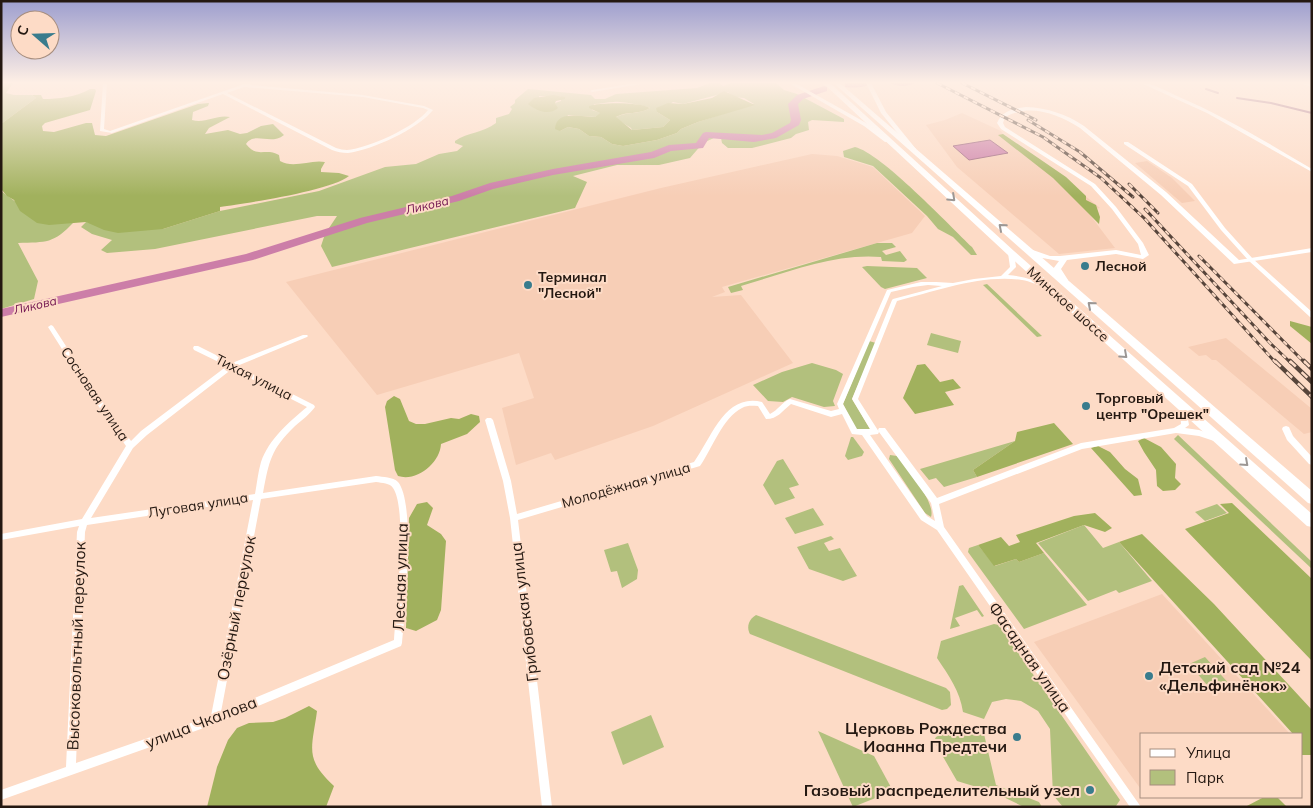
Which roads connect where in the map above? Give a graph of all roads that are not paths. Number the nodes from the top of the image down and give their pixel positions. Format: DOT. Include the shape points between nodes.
graph roads {
  1 [pos="103,121"];
  2 [pos="144,121"];
  3 [pos="278,121"];
  4 [pos="419,121"];
  5 [pos="858,121"];
  6 [pos="871,121"];
  7 [pos="880,121"];
  8 [pos="891,121"];
  9 [pos="1001,121"];
  10 [pos="1072,121"];
  11 [pos="1224,121"];
  12 [pos="1126,143"];
  13 [pos="901,150"];
  14 [pos="914,150"];
  15 [pos="1312,171"];
  16 [pos="1026,248"];
  17 [pos="1312,250"];
  18 [pos="1011,253"];
  19 [pos="1064,259"];
  20 [pos="1251,260"];
  21 [pos="1002,277"];
  22 [pos="1065,282"];
  23 [pos="953,285"];
  24 [pos="1047,286"];
  25 [pos="1312,316"];
  26 [pos="51,327"];
  27 [pos="306,336"];
  28 [pos="196,348"];
  29 [pos="232,366"];
  30 [pos="312,407"];
  31 [pos="1184,408"];
  32 [pos="844,411"];
  33 [pos="489,420"];
  34 [pos="1286,429"];
  35 [pos="1176,430"];
  36 [pos="878,431"];
  37 [pos="865,433"];
  38 [pos="1220,440"];
  39 [pos="130,446"];
  40 [pos="1312,462"];
  41 [pos="395,484"];
  42 [pos="258,496"];
  43 [pos="1312,499"];
  44 [pos="935,502"];
  45 [pos="514,518"];
  46 [pos="84,522"];
  47 [pos="1312,522"];
  48 [pos="940,528"];
  49 [pos="1,537"];
  50 [pos="398,643"];
  51 [pos="215,719"];
  52 [pos="71,770"];
  53 [pos="1,795"];
  54 [pos="547,807"];
  55 [pos="1136,807"];
  1 -- 2 [label="street" via="102,130 114,131"];
  3 -- 4 [label="street" via="344,152 397,134"];
  5 -- 13 [label="street"];
  6 -- 13 [label="highway, Минское шоссе"];
  7 -- 14 [label="highway, Минское шоссе"];
  8 -- 14 [label="street"];
  9 -- 19 [label="street" via="1005,131 1066,166 1102,193 1141,244 1145,255 1112,252"];
  10 -- 20 [label="street" via="1192,218 1237,262"];
  11 -- 15 [label="street"];
  12 -- 20 [label="street" via="1190,185"];
  13 -- 18 [label="highway, Минское шоссе, one-way"];
  16 -- 14 [label="highway, Минское шоссе, one-way"];
  16 -- 19 [label="street" via="1047,258"];
  16 -- 22 [label="highway, Минское шоссе"];
  17 -- 20 [label="street"];
  18 -- 21 [label="street" via="1013,267"];
  18 -- 24 [label="highway, Минское шоссе"];
  19 -- 22 [label="street" via="1057,269"];
  20 -- 25 [label="street"];
  21 -- 23 [label="street"];
  21 -- 24 [label="street" via="1024,278"];
  43 -- 22 [label="highway, Минское шоссе, one-way"];
  23 -- 32 [label="street" via="922,282 888,291 840,404"];
  23 -- 36 [label="street" via="895,300 855,399"];
  24 -- 31 [label="highway, Минское шоссе, one-way"];
  26 -- 39 [label="street, Сосновая улица"];
  27 -- 29 [label="street"];
  28 -- 29 [label="street, Тихая улица"];
  29 -- 30 [label="street, Тихая улица"];
  29 -- 39 [label="street"];
  30 -- 42 [label="street, Озёрный переулок" via="272,448"];
  31 -- 35 [label="street" via="1185,425"];
  31 -- 38 [label="highway, Минское шоссе"];
  32 -- 37 [label="street" via="854,432"];
  32 -- 45 [label="street, Молодёжная улица" via="831,414 790,401 780,414 768,418 760,404 740,405 722,423 697,464"];
  33 -- 45 [label="street, Грибовская улица" via="508,481"];
  34 -- 40 [label="street"];
  35 -- 38 [label="street"];
  35 -- 44 [label="street" via="1081,446"];
  36 -- 37 [label="street"];
  36 -- 44 [label="street" via="900,453"];
  37 -- 48 [label="street" via="924,518"];
  38 -- 47 [label="highway, Минское шоссе, one-way"];
  39 -- 46 [label="street"];
  41 -- 42 [label="street, Луговая улица" via="376,479"];
  41 -- 50 [label="street, Лесная улица" via="401,492 404,548"];
  42 -- 46 [label="street, Луговая улица"];
  42 -- 51 [label="street, Озёрный переулок"];
  44 -- 48 [label="street, Фасадная улица"];
  45 -- 54 [label="street, Грибовская улица"];
  46 -- 49 [label="street, Луговая улица"];
  46 -- 52 [label="street, Высоковольтный переулок"];
  48 -- 55 [label="street, Фасадная улица"];
  50 -- 51 [label="street, улица Чкалова"];
  51 -- 52 [label="street, улица Чкалова"];
  52 -- 53 [label="street, улица Чкалова"];
}
